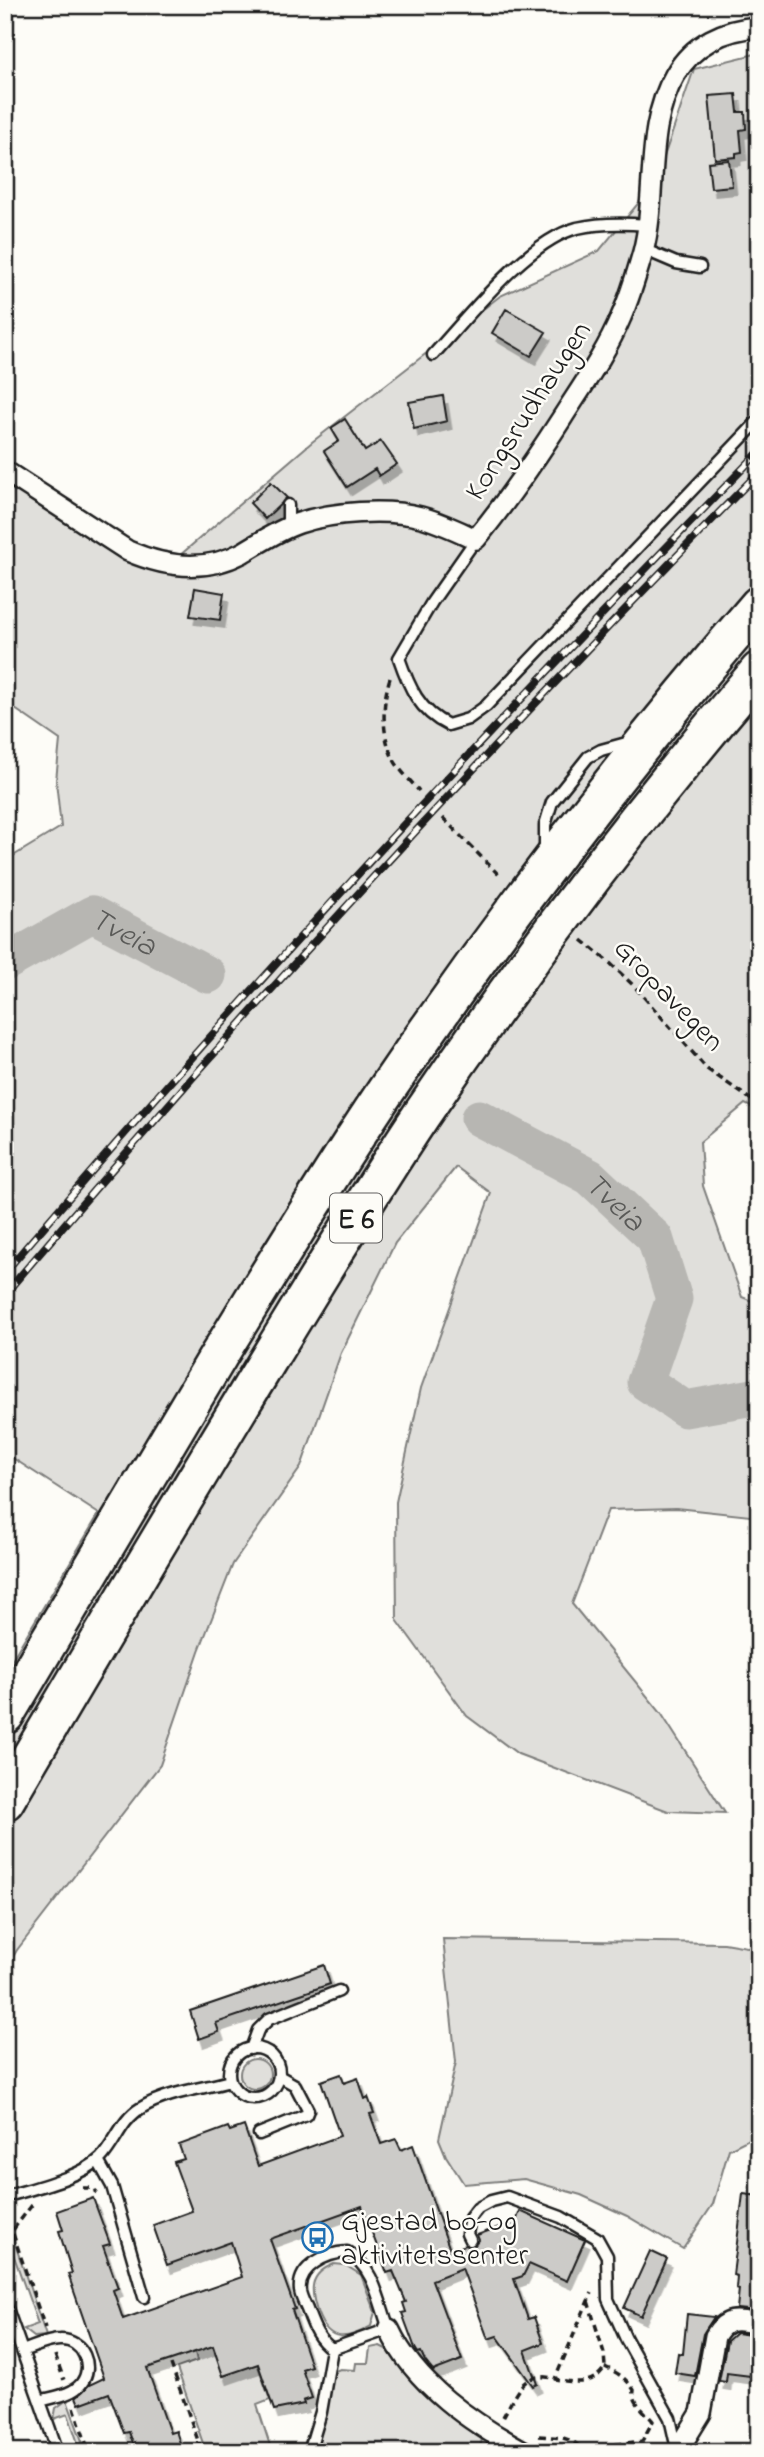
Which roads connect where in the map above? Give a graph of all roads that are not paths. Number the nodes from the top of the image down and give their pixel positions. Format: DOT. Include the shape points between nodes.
graph roads {
  1 [pos="759,27"];
  2 [pos="647,225"];
  3 [pos="643,249"];
  4 [pos="700,267"];
  5 [pos="433,355"];
  6 [pos="759,420"];
  7 [pos="5,471"];
  8 [pos="288,505"];
  9 [pos="288,527"];
  10 [pos="476,539"];
  11 [pos="759,605"];
  12 [pos="759,671"];
  13 [pos="5,1715"];
  14 [pos="5,1801"];
  15 [pos="339,1991"];
  16 [pos="251,2049"];
  17 [pos="279,2076"];
  18 [pos="230,2081"];
  19 [pos="259,2134"];
  20 [pos="98,2161"];
  21 [pos="5,2197"];
  22 [pos="470,2240"];
  23 [pos="144,2297"];
  24 [pos="5,2303"];
  25 [pos="759,2324"];
  26 [pos="389,2329"];
  27 [pos="332,2349"];
  28 [pos="22,2351"];
  29 [pos="40,2402"];
  30 [pos="500,2433"];
  31 [pos="529,2443"];
  32 [pos="677,2450"];
  33 [pos="312,2451"];
  34 [pos="58,2452"];
  1 -- 2 [label="street, Kongsrudhaugen" via="732,31 705,43 674,76 659,122"];
  2 -- 3 [label="street, Kongsrudhaugen"];
  2 -- 5 [label="lane" via="580,228 558,237 505,277"];
  3 -- 4 [label="lane"];
  3 -- 10 [label="street, Kongsrudhaugen" via="622,317 600,358 537,458"];
  6 -- 10 [label="lane" via="486,706 468,719 448,725 427,713 406,680 399,658"];
  7 -- 9 [label="street, Kongsrudhaugen" via="128,551 180,567 239,555"];
  8 -- 9 [label="lane"];
  9 -- 10 [label="street, Kongsrudhaugen" via="376,513 419,516"];
  11 -- 13 [label="highway, E 6" via="545,870 383,1095 288,1242"];
  12 -- 14 [label="highway, E 6" via="604,864 419,1119 158,1540"];
  15 -- 16 [label="lane" via="269,2019 258,2029"];
  16 -- 17 [label="lane" via="274,2059"];
  16 -- 18 [label="lane" via="231,2064"];
  17 -- 18 [label="lane" via="271,2091 256,2098 241,2095"];
  17 -- 19 [label="lane" via="295,2085 308,2110 306,2115"];
  18 -- 20 [label="lane" via="141,2108 127,2119"];
  20 -- 21 [label="lane"];
  20 -- 23 [label="lane" via="112,2186"];
  22 -- 32 [label="lane" via="470,2218 478,2208 507,2197 562,2217 597,2238 607,2256 608,2299 670,2418"];
  24 -- 28 [label="lane"];
  25 -- 32 [label="street" via="728,2321 721,2326 715,2336 701,2413"];
  26 -- 27 [label="lane"];
  26 -- 27 [label="lane" via="367,2269 346,2252 332,2253 311,2266 302,2277 300,2290 315,2332"];
  26 -- 30 [label="street" via="431,2387"];
  27 -- 33 [label="lane"];
  28 -- 29 [label="lane"];
  28 -- 29 [label="lane" via="67,2341 86,2358 82,2383"];
  29 -- 34 [label="lane"];
  30 -- 31 [label="street"];
}
